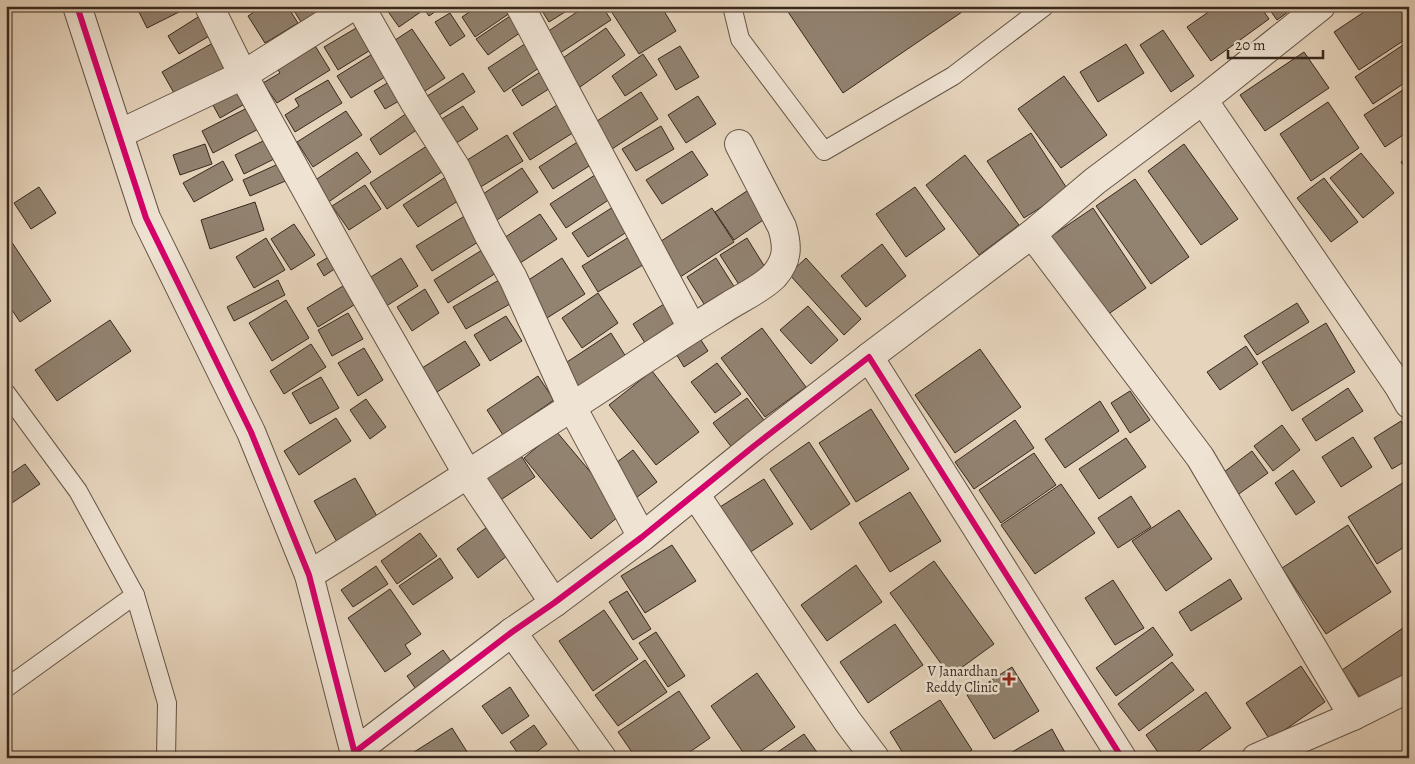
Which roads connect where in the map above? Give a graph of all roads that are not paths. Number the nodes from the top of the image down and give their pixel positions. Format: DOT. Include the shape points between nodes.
graph roads {
  1 [pos="77,6"];
  2 [pos="209,6"];
  3 [pos="353,6"];
  4 [pos="360,6"];
  5 [pos="520,6"];
  6 [pos="732,6"];
  7 [pos="1045,6"];
  8 [pos="1321,6"];
  9 [pos="242,75"];
  10 [pos="1203,100"];
  11 [pos="119,134"];
  12 [pos="739,144"];
  13 [pos="1032,234"];
  14 [pos="692,328"];
  15 [pos="869,357"];
  16 [pos="1405,390"];
  17 [pos="6,393"];
  18 [pos="572,407"];
  19 [pos="468,475"];
  20 [pos="694,494"];
  21 [pos="642,537"];
  22 [pos="309,574"];
  23 [pos="135,595"];
  24 [pos="554,603"];
  25 [pos="512,632"];
  26 [pos="6,688"];
  27 [pos="1409,688"];
  28 [pos="1353,716"];
  29 [pos="356,755"];
  30 [pos="166,758"];
  31 [pos="602,758"];
  32 [pos="875,758"];
  33 [pos="1122,758"];
  34 [pos="1256,758"];
  1 -- 11 [label="street"];
  2 -- 9 [label="street"];
  3 -- 9 [label="street"];
  4 -- 18 [label="street" via="456,168 513,278"];
  5 -- 14 [label="street"];
  6 -- 7 [label="lane" via="740,39 824,151 953,76"];
  8 -- 10 [label="street"];
  9 -- 11 [label="street"];
  9 -- 19 [label="street"];
  10 -- 13 [label="street" via="1095,181"];
  10 -- 16 [label="street"];
  11 -- 22 [label="street" via="146,218 251,432"];
  12 -- 14 [label="street" via="782,227 787,250 774,276 761,287"];
  13 -- 15 [label="street"];
  13 -- 28 [label="street" via="1200,457"];
  14 -- 18 [label="street"];
  15 -- 20 [label="street"];
  15 -- 33 [label="street"];
  17 -- 23 [label="lane" via="78,492"];
  18 -- 19 [label="street"];
  18 -- 21 [label="street"];
  19 -- 22 [label="street"];
  19 -- 24 [label="street"];
  20 -- 21 [label="street"];
  20 -- 32 [label="street"];
  21 -- 24 [label="street"];
  22 -- 29 [label="street"];
  23 -- 26 [label="lane"];
  23 -- 30 [label="lane" via="168,704"];
  24 -- 25 [label="street"];
  25 -- 29 [label="street"];
  25 -- 31 [label="street"];
  27 -- 28 [label="street"];
  28 -- 34 [label="street"];
}
